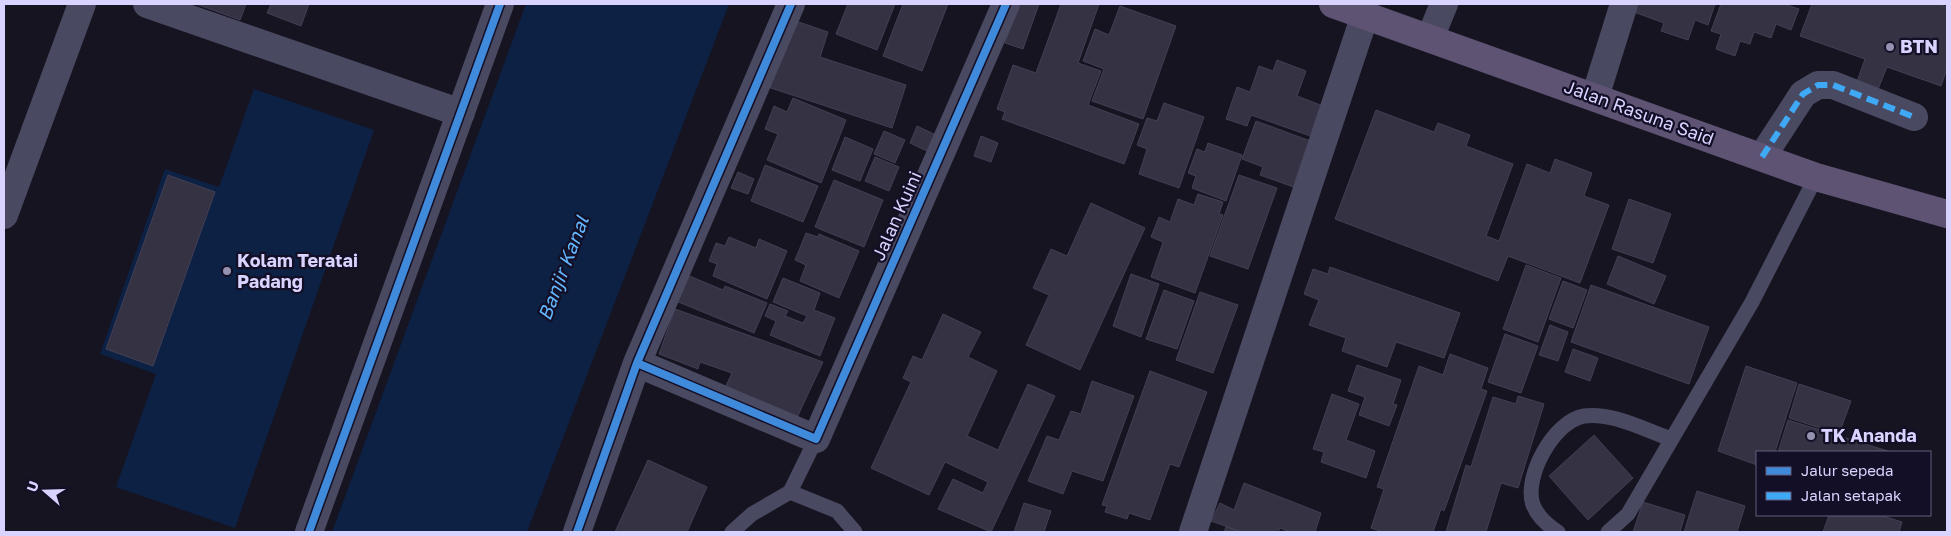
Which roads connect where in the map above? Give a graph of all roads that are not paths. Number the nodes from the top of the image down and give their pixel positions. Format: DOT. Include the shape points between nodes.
graph roads {
  1 [pos="82,4"];
  2 [pos="147,4"];
  3 [pos="500,4"];
  4 [pos="791,4"];
  5 [pos="1006,4"];
  6 [pos="1333,4"];
  7 [pos="1444,4"];
  8 [pos="1624,4"];
  9 [pos="1365,15"];
  10 [pos="1430,38"];
  11 [pos="1595,98"];
  12 [pos="461,113"];
  13 [pos="1914,117"];
  14 [pos="1762,157"];
  15 [pos="1816,177"];
  16 [pos="1947,214"];
  17 [pos="4,215"];
  18 [pos="637,363"];
  19 [pos="816,439"];
  20 [pos="1671,439"];
  21 [pos="790,492"];
  22 [pos="309,532"];
  23 [pos="577,532"];
  24 [pos="732,532"];
  25 [pos="855,532"];
  26 [pos="1193,532"];
  27 [pos="1558,532"];
  28 [pos="1608,532"];
  1 -- 17 [label="street"];
  2 -- 12 [label="street"];
  3 -- 12 [label="street"];
  4 -- 18 [label="street"];
  5 -- 19 [label="street, Jalan Kuini"];
  6 -- 9 [label="main road, Jalan Rasuna Said"];
  7 -- 10 [label="street"];
  8 -- 11 [label="street"];
  9 -- 10 [label="main road, Jalan Rasuna Said"];
  9 -- 26 [label="street"];
  10 -- 11 [label="main road, Jalan Rasuna Said"];
  11 -- 14 [label="main road, Jalan Rasuna Said"];
  12 -- 22 [label="street"];
  13 -- 14 [label="street" via="1833,85 1818,85 1803,94"];
  14 -- 15 [label="main road, Jalan Rasuna Said"];
  15 -- 16 [label="main road, Jalan Rasuna Said"];
  15 -- 20 [label="lane" via="1752,302"];
  18 -- 19 [label="street"];
  18 -- 23 [label="street"];
  19 -- 21 [label="lane"];
  20 -- 27 [label="lane" via="1599,416 1582,416 1559,430 1540,456 1531,492 1538,515 1547,526"];
  20 -- 28 [label="lane" via="1628,514"];
  21 -- 24 [label="lane" via="752,514"];
  21 -- 25 [label="lane" via="837,511"];
}
